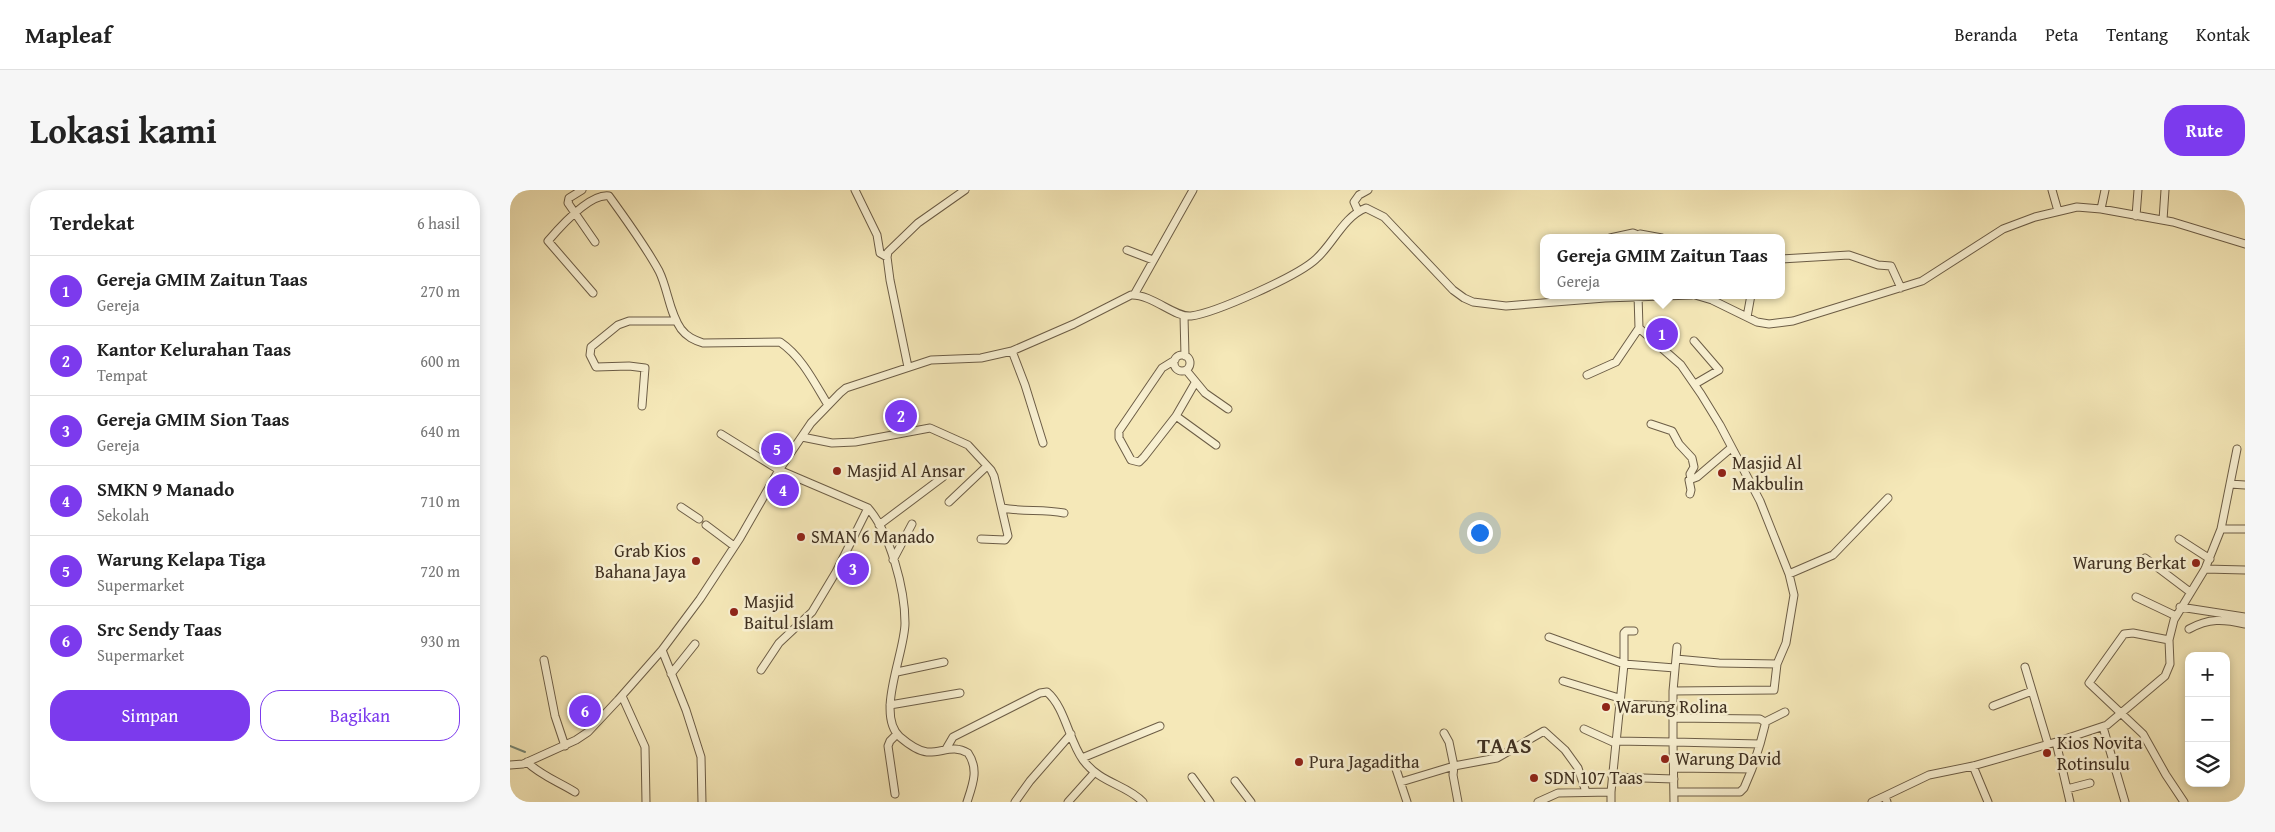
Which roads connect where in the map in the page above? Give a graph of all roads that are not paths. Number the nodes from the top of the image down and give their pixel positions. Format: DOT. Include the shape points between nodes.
graph roads {
  1 [pos="582,190"];
  2 [pos="855,190"];
  3 [pos="965,190"];
  4 [pos="1193,190"];
  5 [pos="1368,190"];
  6 [pos="2052,190"];
  7 [pos="2105,190"];
  8 [pos="2138,190"];
  9 [pos="2165,190"];
  10 [pos="2101,208"];
  11 [pos="1358,211"];
  12 [pos="2058,211"];
  13 [pos="575,214"];
  14 [pos="2136,216"];
  15 [pos="2163,220"];
  16 [pos="595,242"];
  17 [pos="2245,244"];
  18 [pos="1127,250"];
  19 [pos="887,257"];
  20 [pos="1785,259"];
  21 [pos="1153,260"];
  22 [pos="1900,284"];
  23 [pos="593,293"];
  24 [pos="1134,295"];
  25 [pos="1598,299"];
  26 [pos="1638,299"];
  27 [pos="1706,299"];
  28 [pos="1750,299"];
  29 [pos="1184,316"];
  30 [pos="1747,317"];
  31 [pos="675,321"];
  32 [pos="1639,328"];
  33 [pos="1694,341"];
  34 [pos="1012,351"];
  35 [pos="1185,356"];
  36 [pos="1174,360"];
  37 [pos="908,367"];
  38 [pos="1186,370"];
  39 [pos="1587,375"];
  40 [pos="1195,383"];
  41 [pos="1695,384"];
  42 [pos="828,405"];
  43 [pos="642,406"];
  44 [pos="1228,408"];
  45 [pos="1176,416"];
  46 [pos="1651,424"];
  47 [pos="721,434"];
  48 [pos="802,437"];
  49 [pos="1043,442"];
  50 [pos="1216,445"];
  51 [pos="1732,448"];
  52 [pos="2237,449"];
  53 [pos="779,470"];
  54 [pos="990,470"];
  55 [pos="943,477"];
  56 [pos="1691,479"];
  57 [pos="2230,484"];
  58 [pos="2245,485"];
  59 [pos="1690,494"];
  60 [pos="1888,498"];
  61 [pos="949,502"];
  62 [pos="681,507"];
  63 [pos="868,508"];
  64 [pos="1002,508"];
  65 [pos="1064,513"];
  66 [pos="699,520"];
  67 [pos="912,524"];
  68 [pos="706,525"];
  69 [pos="879,525"];
  70 [pos="2221,529"];
  71 [pos="2245,529"];
  72 [pos="981,539"];
  73 [pos="2179,539"];
  74 [pos="734,546"];
  75 [pos="2144,558"];
  76 [pos="2210,559"];
  77 [pos="893,560"];
  78 [pos="2205,569"];
  79 [pos="2245,570"];
  80 [pos="1790,574"];
  81 [pos="2190,592"];
  82 [pos="2136,597"];
  83 [pos="2180,607"];
  84 [pos="2176,616"];
  85 [pos="2245,617"];
  86 [pos="2245,624"];
  87 [pos="2189,629"];
  88 [pos="1634,631"];
  89 [pos="1549,638"];
  90 [pos="2169,640"];
  91 [pos="695,644"];
  92 [pos="1677,647"];
  93 [pos="662,650"];
  94 [pos="1676,659"];
  95 [pos="544,660"];
  96 [pos="944,662"];
  97 [pos="1624,664"];
  98 [pos="1777,664"];
  99 [pos="2025,667"];
  100 [pos="1675,668"];
  101 [pos="761,670"];
  102 [pos="897,672"];
  103 [pos="671,674"];
  104 [pos="1562,680"];
  105 [pos="1673,691"];
  106 [pos="2032,691"];
  107 [pos="960,693"];
  108 [pos="622,696"];
  109 [pos="1619,701"];
  110 [pos="890,704"];
  111 [pos="1673,706"];
  112 [pos="1994,706"];
  113 [pos="1785,712"];
  114 [pos="2123,713"];
  115 [pos="1673,718"];
  116 [pos="1765,722"];
  117 [pos="1160,726"];
  118 [pos="2103,727"];
  119 [pos="1584,729"];
  120 [pos="1444,733"];
  121 [pos="897,734"];
  122 [pos="1071,734"];
  123 [pos="1615,742"];
  124 [pos="1673,742"];
  125 [pos="2056,742"];
  126 [pos="1760,744"];
  127 [pos="2048,744"];
  128 [pos="565,746"];
  129 [pos="946,748"];
  130 [pos="1082,758"];
  131 [pos="527,762"];
  132 [pos="510,765"];
  133 [pos="1454,766"];
  134 [pos="1973,766"];
  135 [pos="1674,768"];
  136 [pos="1396,769"];
  137 [pos="1752,769"];
  138 [pos="1094,773"];
  139 [pos="1192,777"];
  140 [pos="1612,777"];
  141 [pos="1674,779"];
  142 [pos="1235,781"];
  143 [pos="1401,782"];
  144 [pos="2090,783"];
  145 [pos="2065,785"];
  146 [pos="575,792"];
  147 [pos="1567,792"];
  148 [pos="1586,792"];
  149 [pos="1611,792"];
  150 [pos="1674,792"];
  151 [pos="895,794"];
  152 [pos="1136,796"];
  153 [pos="1886,799"];
  154 [pos="646,802"];
  155 [pos="702,802"];
  156 [pos="967,802"];
  157 [pos="1016,802"];
  158 [pos="1068,802"];
  159 [pos="1129,802"];
  160 [pos="1142,802"];
  161 [pos="1210,802"];
  162 [pos="1251,802"];
  163 [pos="1407,802"];
  164 [pos="1458,802"];
  165 [pos="1538,802"];
  166 [pos="1569,802"];
  167 [pos="1611,802"];
  168 [pos="1674,802"];
  169 [pos="1872,802"];
  170 [pos="1988,802"];
  171 [pos="2070,802"];
  172 [pos="2125,802"];
  173 [pos="2184,802"];
  1 -- 13 [label="street" via="569,200"];
  2 -- 19 [label="street" via="878,235 880,253"];
  3 -- 19 [label="street" via="918,223 892,247"];
  4 -- 21 [label="street"];
  5 -- 11 [label="street" via="1354,202"];
  6 -- 12 [label="street"];
  7 -- 10 [label="street"];
  8 -- 14 [label="street"];
  9 -- 15 [label="street"];
  10 -- 12 [label="street" via="2077,207"];
  10 -- 14 [label="street"];
  11 -- 25 [label="street" via="1366,208 1379,213 1443,281 1473,302 1506,306"];
  11 -- 29 [label="street" via="1310,265 1215,310"];
  12 -- 22 [label="street" via="2003,229 1927,278"];
  13 -- 16 [label="street"];
  13 -- 23 [label="street" via="548,241"];
  13 -- 31 [label="street" via="598,197 609,196 659,272"];
  14 -- 15 [label="street"];
  15 -- 17 [label="street"];
  18 -- 21 [label="street"];
  19 -- 37 [label="street"];
  20 -- 22 [label="street" via="1850,255 1878,265 1890,265"];
  21 -- 24 [label="street"];
  22 -- 30 [label="street" via="1793,322 1764,324"];
  24 -- 29 [label="street"];
  24 -- 34 [label="street"];
  26 -- 32 [label="street"];
  27 -- 30 [label="street"];
  28 -- 30 [label="street"];
  29 -- 35 [label="street"];
  31 -- 42 [label="street" via="692,340 703,343 780,342 801,362"];
  31 -- 43 [label="street" via="629,321 618,325 591,347 590,355 596,367 645,368"];
  32 -- 39 [label="street" via="1616,362"];
  32 -- 41 [label="street" via="1681,365"];
  33 -- 41 [label="street" via="1720,370"];
  34 -- 37 [label="street" via="981,358 932,360"];
  34 -- 49 [label="street"];
  35 -- 36 [label="street"];
  35 -- 38 [label="street" via="1189,363"];
  36 -- 38 [label="street" via="1175,368"];
  36 -- 45 [label="street" via="1162,368 1119,431 1119,438 1131,460 1139,462"];
  37 -- 42 [label="street" via="846,388"];
  38 -- 40 [label="street"];
  40 -- 44 [label="street"];
  40 -- 45 [label="street"];
  41 -- 51 [label="street"];
  42 -- 48 [label="street"];
  45 -- 50 [label="street"];
  46 -- 56 [label="street" via="1672,430 1678,444 1693,461"];
  47 -- 53 [label="street"];
  48 -- 53 [label="street"];
  48 -- 54 [label="street" via="855,442 930,428 968,445"];
  51 -- 56 [label="street"];
  51 -- 80 [label="street" via="1760,502"];
  52 -- 57 [label="street"];
  53 -- 63 [label="street"];
  53 -- 74 [label="street"];
  54 -- 61 [label="street"];
  54 -- 64 [label="street"];
  55 -- 69 [label="street"];
  56 -- 59 [label="street" via="1688,482"];
  57 -- 58 [label="street"];
  57 -- 70 [label="street"];
  60 -- 80 [label="street" via="1833,555"];
  62 -- 66 [label="street"];
  63 -- 69 [label="street"];
  63 -- 101 [label="street" via="816,606 779,644"];
  64 -- 65 [label="street"];
  64 -- 72 [label="street" via="1008,538"];
  67 -- 77 [label="street"];
  68 -- 74 [label="street"];
  69 -- 77 [label="street"];
  70 -- 71 [label="street"];
  70 -- 76 [label="street"];
  73 -- 76 [label="street"];
  74 -- 93 [label="street"];
  75 -- 81 [label="street"];
  76 -- 78 [label="street"];
  77 -- 102 [label="street" via="901,588 905,622"];
  78 -- 79 [label="street"];
  78 -- 81 [label="street"];
  80 -- 98 [label="street" via="1794,595 1786,643"];
  81 -- 83 [label="street"];
  82 -- 84 [label="street"];
  83 -- 84 [label="street"];
  83 -- 85 [label="street"];
  84 -- 90 [label="street"];
  86 -- 87 [label="street" via="2204,621"];
  88 -- 97 [label="street" via="1624,633"];
  89 -- 97 [label="street"];
  90 -- 114 [label="street" via="2167,672"];
  90 -- 114 [label="street" via="2124,634 2090,681"];
  91 -- 103 [label="street"];
  92 -- 94 [label="street"];
  93 -- 103 [label="street"];
  93 -- 108 [label="street"];
  94 -- 98 [label="street"];
  94 -- 100 [label="street"];
  95 -- 128 [label="street" via="555,716"];
  96 -- 102 [label="street"];
  97 -- 100 [label="street"];
  97 -- 109 [label="street"];
  98 -- 105 [label="street" via="1775,686 1771,691"];
  99 -- 106 [label="street"];
  100 -- 105 [label="street"];
  102 -- 110 [label="street"];
  103 -- 155 [label="street" via="701,756"];
  104 -- 109 [label="street"];
  105 -- 111 [label="street"];
  106 -- 112 [label="street"];
  106 -- 127 [label="street"];
  107 -- 110 [label="street"];
  108 -- 128 [label="street" via="588,732"];
  108 -- 154 [label="street" via="645,747"];
  109 -- 111 [label="street"];
  109 -- 123 [label="street"];
  110 -- 121 [label="street" via="892,724"];
  111 -- 115 [label="street"];
  113 -- 116 [label="street"];
  114 -- 118 [label="street"];
  114 -- 173 [label="street" via="2139,728"];
  115 -- 116 [label="street" via="1760,719"];
  115 -- 124 [label="street"];
  116 -- 126 [label="street"];
  117 -- 130 [label="street"];
  118 -- 125 [label="street"];
  118 -- 172 [label="street"];
  119 -- 123 [label="street"];
  120 -- 133 [label="street"];
  121 -- 129 [label="street" via="926,752"];
  121 -- 151 [label="street" via="888,746"];
  122 -- 129 [label="street" via="1051,696 1040,692 953,737"];
  122 -- 130 [label="street"];
  122 -- 157 [label="street"];
  123 -- 124 [label="street"];
  123 -- 140 [label="street"];
  124 -- 126 [label="street"];
  124 -- 135 [label="street"];
  125 -- 127 [label="street"];
  125 -- 145 [label="street"];
  126 -- 137 [label="street"];
  127 -- 134 [label="street"];
  128 -- 131 [label="street"];
  129 -- 156 [label="street" via="963,750 975,765"];
  130 -- 138 [label="street"];
  131 -- 132 [label="street"];
  131 -- 146 [label="street" via="541,774"];
  133 -- 143 [label="street"];
  133 -- 148 [label="street" via="1497,758 1544,731 1565,750 1578,768"];
  133 -- 164 [label="street"];
  134 -- 153 [label="street" via="1929,775"];
  134 -- 170 [label="street"];
  135 -- 137 [label="street"];
  135 -- 141 [label="street"];
  136 -- 143 [label="street"];
  137 -- 150 [label="street" via="1740,792"];
  138 -- 152 [label="street"];
  138 -- 158 [label="street"];
  139 -- 161 [label="street"];
  140 -- 141 [label="street"];
  140 -- 149 [label="street"];
  141 -- 150 [label="street"];
  142 -- 162 [label="street"];
  143 -- 163 [label="street"];
  144 -- 145 [label="street"];
  145 -- 171 [label="street"];
  147 -- 148 [label="street"];
  147 -- 165 [label="street"];
  147 -- 166 [label="street"];
  148 -- 149 [label="street"];
  149 -- 167 [label="street"];
  150 -- 168 [label="street"];
  152 -- 159 [label="street"];
  152 -- 160 [label="street"];
  153 -- 169 [label="street"];
}
